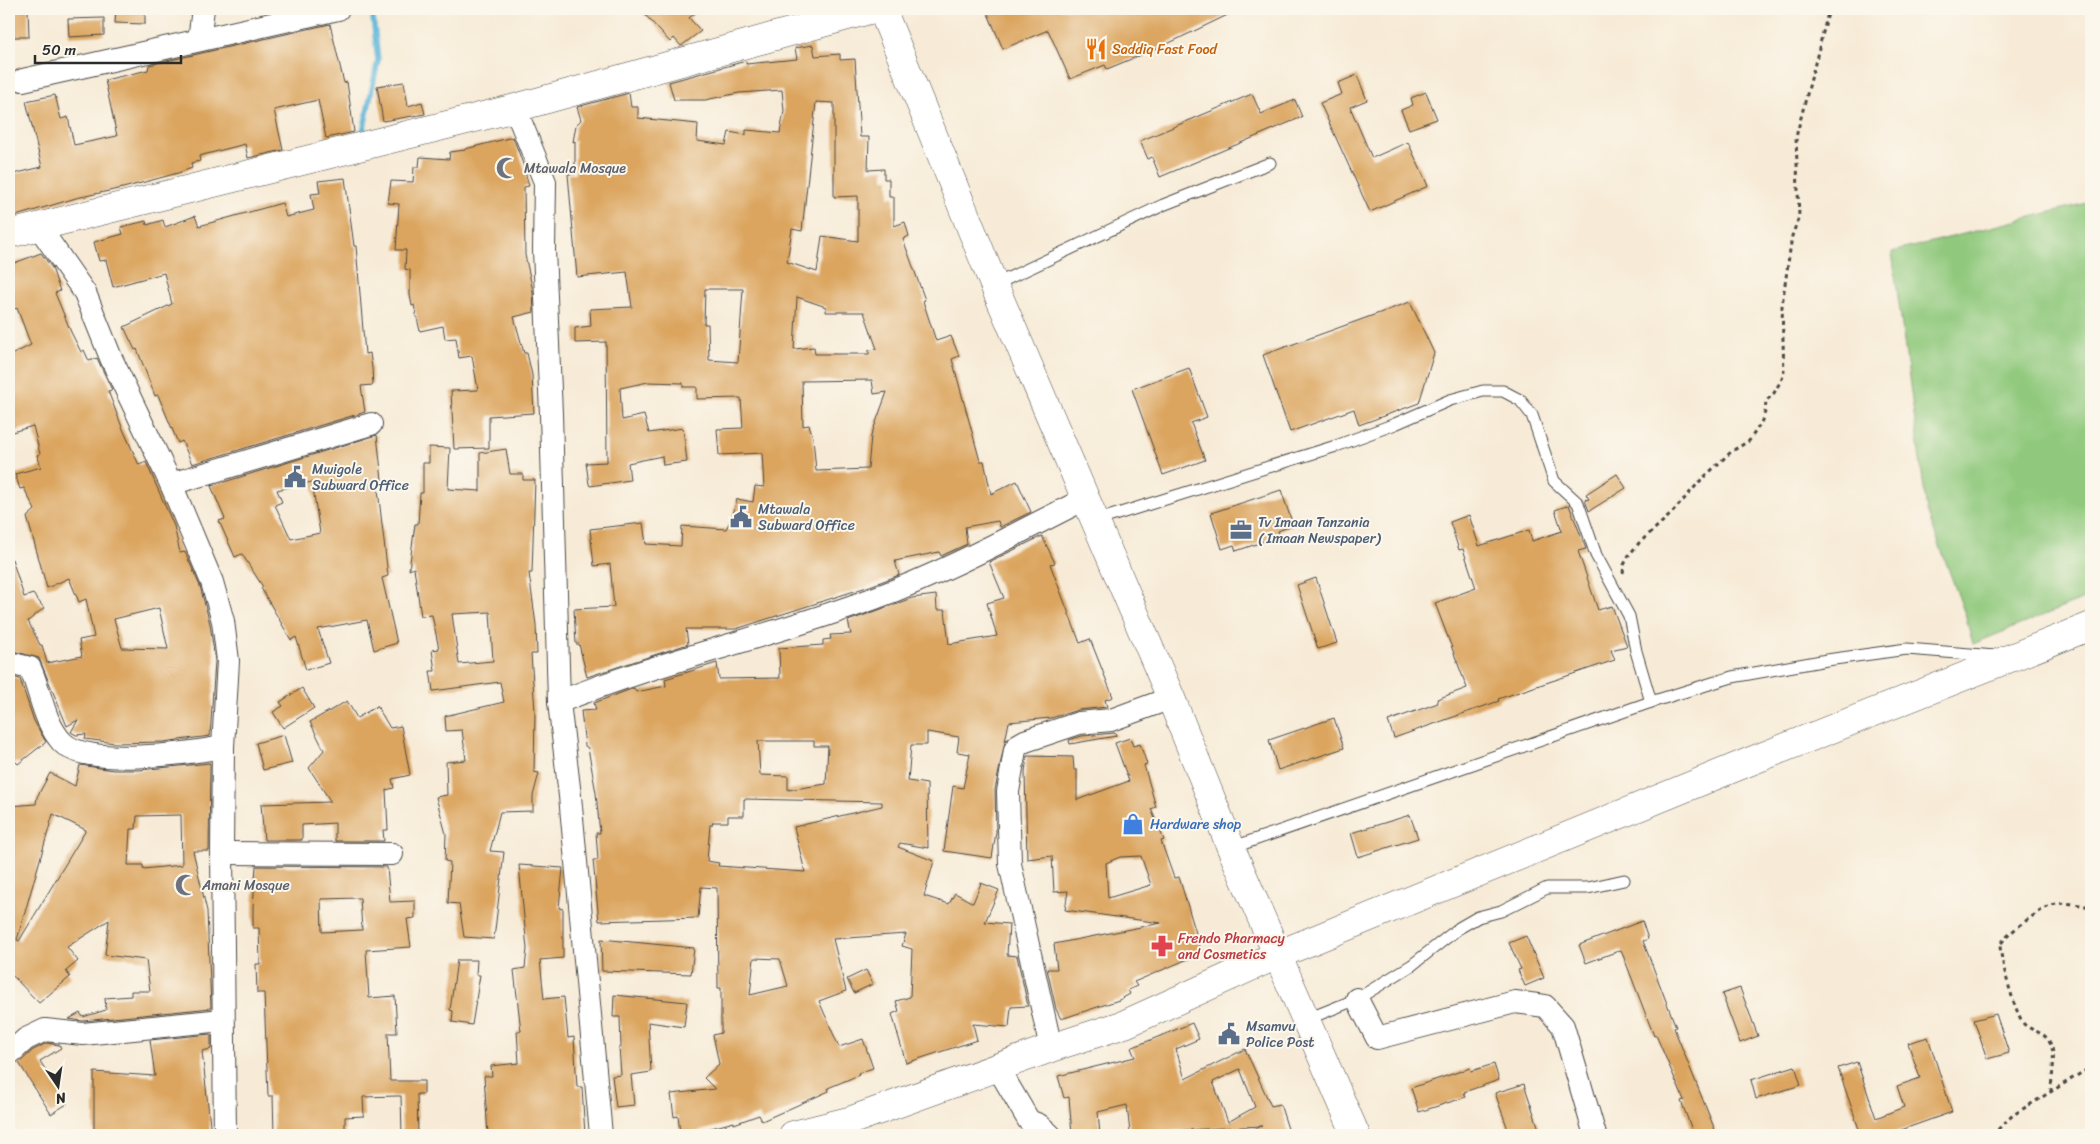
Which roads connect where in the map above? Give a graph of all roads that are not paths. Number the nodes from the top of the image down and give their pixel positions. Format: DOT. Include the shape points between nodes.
graph roads {
  1 [pos="203,9"];
  2 [pos="338,9"];
  3 [pos="873,9"];
  4 [pos="882,9"];
  5 [pos="199,40"];
  6 [pos="23,80"];
  7 [pos="515,108"];
  8 [pos="1270,163"];
  9 [pos="39,227"];
  10 [pos="9,234"];
  11 [pos="994,285"];
  12 [pos="371,424"];
  13 [pos="171,484"];
  14 [pos="1090,510"];
  15 [pos="2091,626"];
  16 [pos="2012,658"];
  17 [pos="9,663"];
  18 [pos="1171,698"];
  19 [pos="559,702"];
  20 [pos="1651,702"];
  21 [pos="223,748"];
  22 [pos="1231,848"];
  23 [pos="222,853"];
  24 [pos="392,854"];
  25 [pos="1624,880"];
  26 [pos="1277,955"];
  27 [pos="1357,998"];
  28 [pos="223,1020"];
  29 [pos="1305,1020"];
  30 [pos="1051,1048"];
  31 [pos="9,1054"];
  32 [pos="998,1068"];
  33 [pos="225,1135"];
  34 [pos="601,1135"];
  35 [pos="793,1135"];
  36 [pos="1050,1135"];
  37 [pos="1356,1135"];
  38 [pos="1595,1135"];
  1 -- 5 [label="street"];
  2 -- 5 [label="street"];
  3 -- 7 [label="street"];
  4 -- 11 [label="street"];
  5 -- 6 [label="street"];
  7 -- 9 [label="street"];
  7 -- 19 [label="street" via="545,182 544,250"];
  8 -- 11 [label="lane" via="1163,205"];
  9 -- 10 [label="street"];
  9 -- 13 [label="street" via="85,293 110,358"];
  11 -- 14 [label="street"];
  12 -- 13 [label="street"];
  13 -- 21 [label="street" via="212,582 222,621 228,661"];
  14 -- 18 [label="street"];
  14 -- 19 [label="street" via="997,544 875,598 617,678"];
  14 -- 20 [label="lane" via="1336,446 1450,400 1494,390 1512,394 1532,415 1554,481 1578,503 1596,554 1629,616"];
  15 -- 16 [label="street"];
  16 -- 20 [label="lane" via="1907,649 1863,654 1732,677"];
  16 -- 26 [label="street"];
  17 -- 21 [label="street" via="30,668 46,718 62,742 75,751 142,756"];
  18 -- 22 [label="street"];
  18 -- 30 [label="street" via="1111,720 1079,723 1025,741 1015,750 1008,792 1010,864"];
  19 -- 34 [label="street"];
  20 -- 22 [label="lane"];
  21 -- 23 [label="street"];
  22 -- 26 [label="street"];
  23 -- 24 [label="street"];
  23 -- 28 [label="street"];
  25 -- 27 [label="lane" via="1588,888 1547,888 1501,911 1478,918"];
  26 -- 29 [label="street"];
  26 -- 30 [label="street" via="1125,1024"];
  27 -- 29 [label="lane"];
  27 -- 38 [label="street" via="1377,1038 1515,1002 1545,1006 1563,1026"];
  28 -- 31 [label="street" via="83,1034 45,1030 26,1039"];
  28 -- 33 [label="street"];
  29 -- 37 [label="street"];
  30 -- 32 [label="street"];
  32 -- 35 [label="street" via="852,1120"];
  32 -- 36 [label="street" via="1029,1121"];
}
